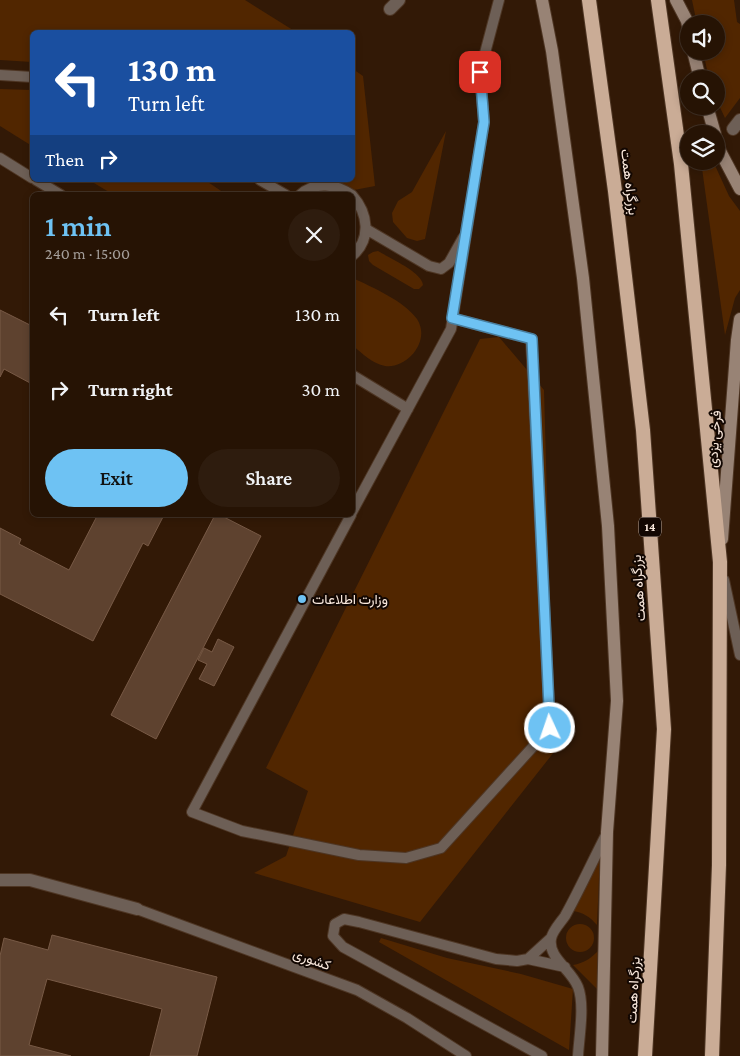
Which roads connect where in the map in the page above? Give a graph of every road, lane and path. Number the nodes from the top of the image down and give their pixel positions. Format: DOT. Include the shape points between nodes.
graph roads {
  1 [pos="499,0"];
  2 [pos="542,0"];
  3 [pos="589,0"];
  4 [pos="658,0"];
  5 [pos="676,0"];
  6 [pos="684,15"];
  7 [pos="0,75"];
  8 [pos="30,77"];
  9 [pos="0,158"];
  10 [pos="725,160"];
  11 [pos="30,177"];
  12 [pos="39,182"];
  13 [pos="263,182"];
  14 [pos="740,189"];
  15 [pos="56,192"];
  16 [pos="281,192"];
  17 [pos="305,192"];
  18 [pos="347,192"];
  19 [pos="355,198"];
  20 [pos="366,229"];
  21 [pos="466,231"];
  22 [pos="355,252"];
  23 [pos="452,318"];
  24 [pos="740,319"];
  25 [pos="355,377"];
  26 [pos="408,409"];
  27 [pos="355,508"];
  28 [pos="350,517"];
  29 [pos="720,562"];
  30 [pos="740,655"];
  31 [pos="607,832"];
  32 [pos="0,880"];
  33 [pos="137,909"];
  34 [pos="551,938"];
  35 [pos="528,959"];
  36 [pos="567,968"];
  37 [pos="466,1056"];
  38 [pos="542,1056"];
  39 [pos="578,1056"];
  40 [pos="602,1056"];
  41 [pos="645,1056"];
  42 [pos="712,1056"];
  1 -- 21 [label="lane" via="480,72 484,122"];
  2 -- 31 [label="main road" via="583,278 608,526 617,701"];
  3 -- 41 [label="highway, بزرگراه همت / 14" via="643,430 664,729"];
  4 -- 29 [label="highway" via="681,164"];
  5 -- 6 [label="main road"];
  7 -- 8 [label="lane"];
  9 -- 11 [label="lane"];
  10 -- 14 [label="main road"];
  12 -- 15 [label="lane"];
  13 -- 16 [label="lane"];
  17 -- 18 [label="lane" via="316,186 328,185"];
  19 -- 20 [label="lane" via="365,216"];
  20 -- 21 [label="lane" via="429,266 442,269"];
  20 -- 22 [label="lane" via="364,242"];
  21 -- 23 [label="lane"];
  23 -- 26 [label="lane" via="451,329"];
  23 -- 28 [label="lane" via="532,339 550,728 442,848 406,858 359,855 252,833 192,812"];
  24 -- 29 [label="main road, فرخی یزدی"];
  25 -- 26 [label="lane"];
  26 -- 27 [label="lane"];
  29 -- 30 [label="lane"];
  29 -- 42 [label="highway" via="719,865"];
  31 -- 34 [label="lane"];
  31 -- 40 [label="main road"];
  32 -- 33 [label="street" via="30,880"];
  33 -- 37 [label="lane, کشوری" via="358,990"];
  34 -- 35 [label="lane"];
  34 -- 36 [label="lane" via="557,960"];
  35 -- 36 [label="lane"];
  35 -- 38 [label="lane" via="496,959 344,920 335,924 333,936 343,947"];
  36 -- 39 [label="lane" via="579,989 581,1001"];
}
